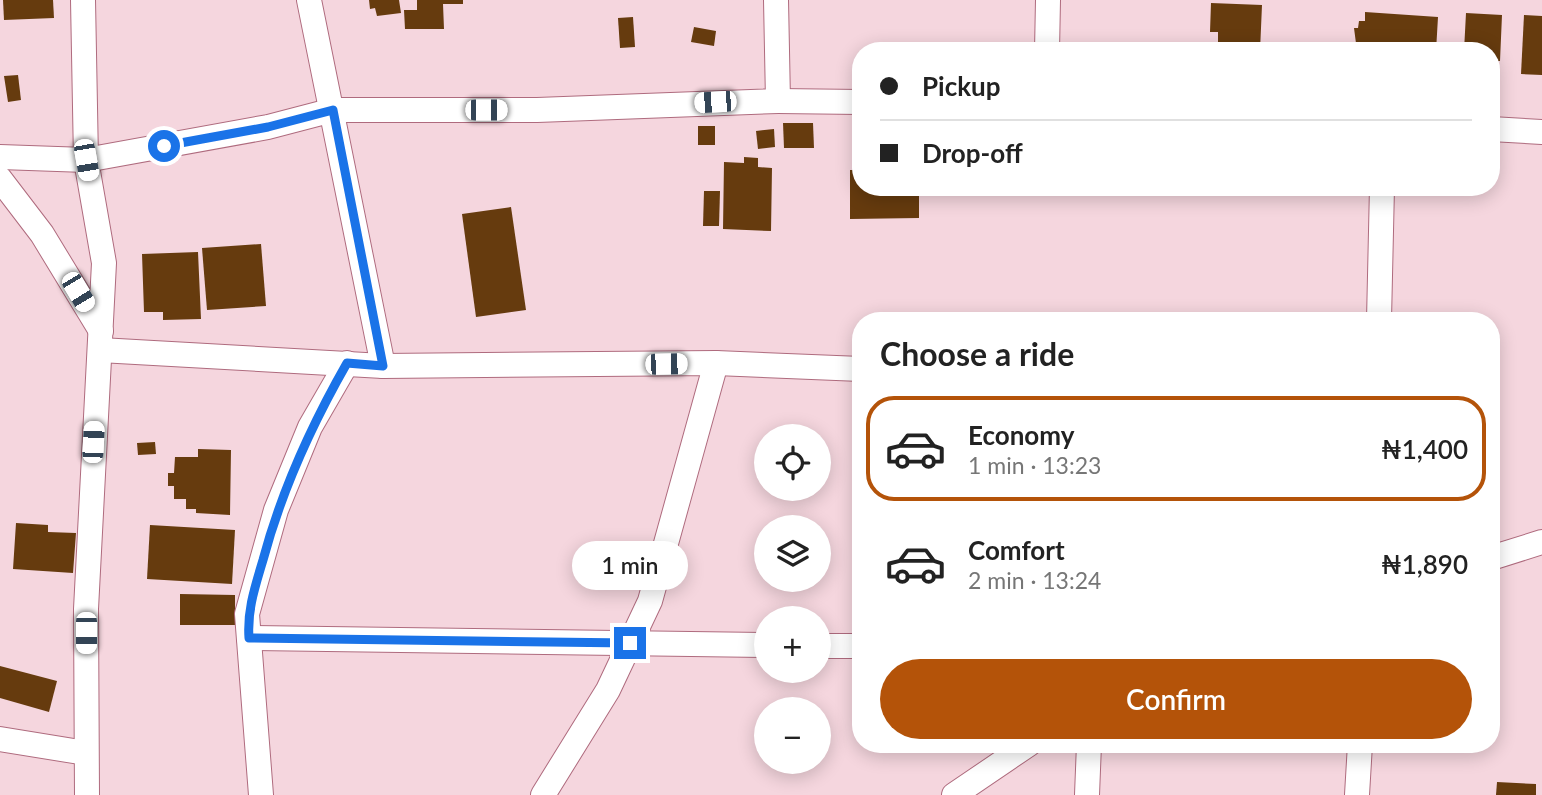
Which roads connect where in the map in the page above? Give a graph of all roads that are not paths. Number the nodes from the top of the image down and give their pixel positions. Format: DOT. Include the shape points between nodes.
graph roads {
  1 [pos="83,0"];
  2 [pos="309,0"];
  3 [pos="776,0"];
  4 [pos="1048,0"];
  5 [pos="1047,42"];
  6 [pos="778,101"];
  7 [pos="852,102"];
  8 [pos="333,110"];
  9 [pos="1500,130"];
  10 [pos="1542,132"];
  11 [pos="0,157"];
  12 [pos="86,160"];
  13 [pos="0,179"];
  14 [pos="1382,196"];
  15 [pos="1378,312"];
  16 [pos="100,341"];
  17 [pos="347,363"];
  18 [pos="716,363"];
  19 [pos="383,366"];
  20 [pos="852,369"];
  21 [pos="1542,542"];
  22 [pos="1500,555"];
  23 [pos="249,638"];
  24 [pos="630,643"];
  25 [pos="754,645"];
  26 [pos="831,646"];
  27 [pos="852,646"];
  28 [pos="0,739"];
  29 [pos="86,753"];
  30 [pos="1016,753"];
  31 [pos="1089,753"];
  32 [pos="1359,753"];
  33 [pos="87,795"];
  34 [pos="261,795"];
  35 [pos="543,795"];
  36 [pos="954,795"];
  37 [pos="1087,795"];
  38 [pos="1357,795"];
  1 -- 12 [label="street"];
  2 -- 8 [label="street"];
  3 -- 6 [label="street"];
  4 -- 5 [label="street"];
  6 -- 7 [label="street"];
  6 -- 8 [label="street" via="537,110"];
  8 -- 12 [label="street" via="268,127"];
  8 -- 19 [label="street"];
  9 -- 10 [label="street"];
  11 -- 12 [label="street"];
  12 -- 16 [label="street" via="104,263"];
  13 -- 16 [label="street" via="42,234"];
  14 -- 15 [label="street"];
  16 -- 17 [label="street"];
  16 -- 29 [label="street" via="86,609"];
  17 -- 19 [label="street"];
  17 -- 23 [label="street" via="310,428 276,510 247,614"];
  18 -- 19 [label="street"];
  18 -- 20 [label="street"];
  18 -- 24 [label="street" via="650,601"];
  21 -- 22 [label="street"];
  23 -- 24 [label="street"];
  23 -- 34 [label="street"];
  24 -- 25 [label="street"];
  24 -- 35 [label="street" via="608,690"];
  26 -- 27 [label="street"];
  28 -- 29 [label="street"];
  29 -- 33 [label="street"];
  30 -- 36 [label="street"];
  31 -- 37 [label="street"];
  32 -- 38 [label="street"];
}
